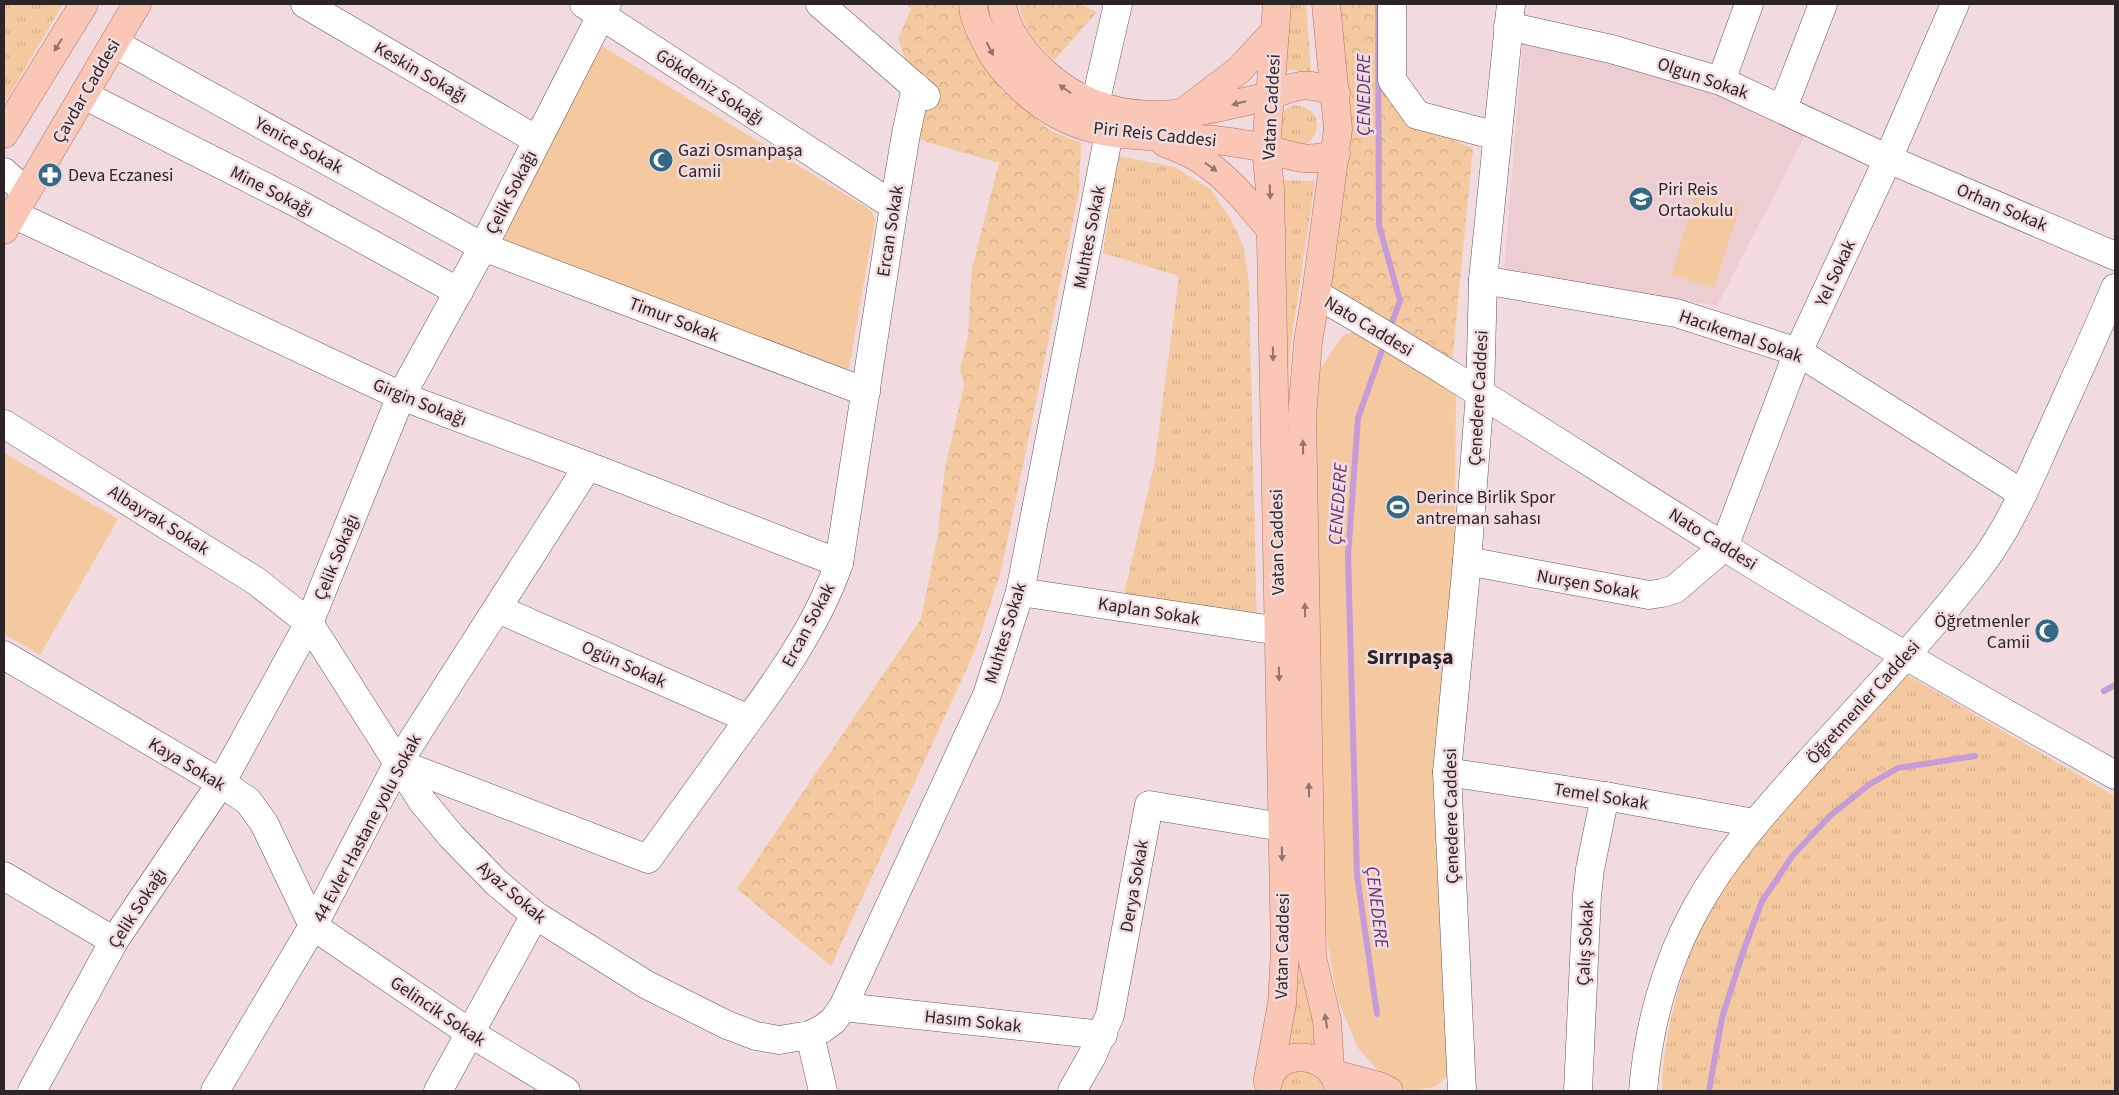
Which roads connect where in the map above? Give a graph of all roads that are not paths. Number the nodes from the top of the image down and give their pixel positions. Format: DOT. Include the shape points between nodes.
graph roads {
  1 [pos="84,4"];
  2 [pos="137,4"];
  3 [pos="305,4"];
  4 [pos="820,4"];
  5 [pos="973,4"];
  6 [pos="1002,4"];
  7 [pos="1118,4"];
  8 [pos="1278,4"];
  9 [pos="1326,4"];
  10 [pos="1392,4"];
  11 [pos="1749,4"];
  12 [pos="1823,4"];
  13 [pos="1955,4"];
  14 [pos="598,8"];
  15 [pos="1509,15"];
  16 [pos="1275,32"];
  17 [pos="114,43"];
  18 [pos="1721,81"];
  19 [pos="1336,93"];
  20 [pos="84,95"];
  21 [pos="1270,95"];
  22 [pos="1094,104"];
  23 [pos="1783,108"];
  24 [pos="1182,113"];
  25 [pos="1109,133"];
  26 [pos="4,134"];
  27 [pos="1497,136"];
  28 [pos="1152,137"];
  29 [pos="537,140"];
  30 [pos="1266,149"];
  31 [pos="1336,154"];
  32 [pos="1888,159"];
  33 [pos="4,172"];
  34 [pos="894,206"];
  35 [pos="14,212"];
  36 [pos="1271,230"];
  37 [pos="483,246"];
  38 [pos="2115,256"];
  39 [pos="1483,280"];
  40 [pos="2115,288"];
  41 [pos="459,292"];
  42 [pos="1316,294"];
  43 [pos="2108,324"];
  44 [pos="1798,352"];
  45 [pos="866,392"];
  46 [pos="1480,393"];
  47 [pos="401,396"];
  48 [pos="4,424"];
  49 [pos="588,466"];
  50 [pos="2023,494"];
  51 [pos="1724,547"];
  52 [pos="1467,562"];
  53 [pos="839,563"];
  54 [pos="1020,592"];
  55 [pos="498,609"];
  56 [pos="309,623"];
  57 [pos="1279,631"];
  58 [pos="4,655"];
  59 [pos="1904,656"];
  60 [pos="750,719"];
  61 [pos="398,763"];
  62 [pos="1447,772"];
  63 [pos="2115,776"];
  64 [pos="221,783"];
  65 [pos="1605,796"];
  66 [pos="1754,823"];
  67 [pos="1282,827"];
  68 [pos="4,876"];
  69 [pos="535,915"];
  70 [pos="313,926"];
  71 [pos="114,941"];
  72 [pos="844,1007"];
  73 [pos="470,1033"];
  74 [pos="810,1035"];
  75 [pos="1102,1035"];
  76 [pos="1334,1078"];
  77 [pos="1267,1085"];
  78 [pos="32,1091"];
  79 [pos="215,1091"];
  80 [pos="438,1091"];
  81 [pos="566,1091"];
  82 [pos="823,1091"];
  83 [pos="1072,1091"];
  84 [pos="1389,1091"];
  85 [pos="1462,1091"];
  86 [pos="1578,1091"];
  87 [pos="1643,1091"];
  1 -- 26 [label="main road, one-way"];
  2 -- 17 [label="main road, Çavdar Caddesi"];
  3 -- 29 [label="street, Keskin Sokağı"];
  4 -- 34 [label="street, Ercan Sokak" via="921,91 906,134"];
  5 -- 25 [label="main road, Piri Reis Caddesi, one-way" via="982,34 997,64 1016,84 1060,117"];
  22 -- 6 [label="main road, Piri Reis Caddesi, one-way" via="1053,81 1031,61 1015,38"];
  7 -- 22 [label="street"];
  8 -- 16 [label="main road, Vatan Caddesi"];
  9 -- 19 [label="main road, Vatan Caddesi"];
  10 -- 27 [label="street" via="1392,80 1417,114"];
  11 -- 18 [label="street"];
  12 -- 23 [label="street"];
  13 -- 32 [label="street, Yel Sokak"];
  14 -- 29 [label="street, Çelik Sokağı"];
  14 -- 34 [label="street, Gökdeniz Sokağı"];
  15 -- 18 [label="street, Olgun Sokak"];
  15 -- 27 [label="street, Çenedere Caddesi"];
  16 -- 21 [label="main road, Vatan Caddesi"];
  16 -- 24 [label="main road" via="1239,70"];
  17 -- 20 [label="main road, Çavdar Caddesi"];
  17 -- 37 [label="street, Yenice Sokak"];
  18 -- 23 [label="street, Olgun Sokak"];
  19 -- 21 [label="main road, Piri Reis Caddesi" via="1306,84"];
  19 -- 31 [label="main road, Vatan Caddesi"];
  20 -- 35 [label="main road, Çavdar Caddesi"];
  20 -- 41 [label="street, Mine Sokağı" via="297,203"];
  21 -- 24 [label="main road, Piri Reis Caddesi, one-way"];
  21 -- 30 [label="main road, Vatan Caddesi"];
  22 -- 24 [label="main road, Piri Reis Caddesi" via="1128,113 1158,116"];
  23 -- 32 [label="street, Olgun Sokak"];
  25 -- 28 [label="main road, Piri Reis Caddesi"];
  25 -- 54 [label="street, Muhtes Sokak"];
  27 -- 39 [label="street, Çenedere Caddesi"];
  28 -- 30 [label="main road, Piri Reis Caddesi" via="1214,140"];
  28 -- 36 [label="main road, one-way" via="1194,155 1220,174"];
  29 -- 37 [label="street, Çelik Sokağı"];
  30 -- 31 [label="main road, Piri Reis Caddesi" via="1304,160"];
  30 -- 36 [label="main road, Vatan Caddesi, one-way"];
  31 -- 42 [label="main road, Vatan Caddesi"];
  32 -- 38 [label="street, Orhan Sokak"];
  32 -- 44 [label="street, Yel Sokak"];
  33 -- 35 [label="street, Girgin Sokağı"];
  34 -- 45 [label="street, Ercan Sokak"];
  35 -- 47 [label="street, Girgin Sokağı"];
  36 -- 57 [label="main road, Vatan Caddesi, one-way"];
  37 -- 41 [label="street, Çelik Sokağı"];
  37 -- 45 [label="street, Timur Sokak"];
  39 -- 44 [label="street, Hacıkemal Sokak" via="1676,313"];
  39 -- 46 [label="street, Çenedere Caddesi"];
  40 -- 43 [label="street, Öğretmenler Caddesi"];
  41 -- 47 [label="street, Çelik Sokağı"];
  42 -- 46 [label="street, Nato Caddesi"];
  76 -- 42 [label="main road, Vatan Caddesi, one-way" via="1327,1020 1312,957 1302,416"];
  43 -- 50 [label="street, Öğretmenler Caddesi"];
  44 -- 50 [label="street, Hacıkemal Sokak"];
  44 -- 51 [label="street, Yel Sokak"];
  45 -- 53 [label="street, Ercan Sokak"];
  46 -- 51 [label="street, Nato Caddesi"];
  46 -- 52 [label="street, Çenedere Caddesi"];
  47 -- 49 [label="street, Girgin Sokağı"];
  47 -- 56 [label="street, Çelik Sokağı"];
  48 -- 56 [label="street, Albayrak Sokak" via="256,581"];
  49 -- 53 [label="street, Girgin Sokağı"];
  49 -- 55 [label="street, 44 Evler Hastane yolu Sokak"];
  50 -- 59 [label="street, Öğretmenler Caddesi" via="1981,565"];
  51 -- 52 [label="street, Nurşen Sokak" via="1675,589 1649,595"];
  51 -- 59 [label="street, Nato Caddesi"];
  52 -- 62 [label="street, Çenedere Caddesi"];
  53 -- 60 [label="street, Ercan Sokak" via="798,648"];
  54 -- 57 [label="street, Kaplan Sokak"];
  54 -- 72 [label="street, Muhtes Sokak" via="986,695"];
  55 -- 60 [label="street, Ogün Sokak"];
  55 -- 61 [label="street, 44 Evler Hastane yolu Sokak"];
  56 -- 61 [label="street, Ayaz Sokak"];
  56 -- 64 [label="street, Çelik Sokağı"];
  57 -- 67 [label="main road, Vatan Caddesi, one-way"];
  58 -- 64 [label="street, Kaya Sokak"];
  59 -- 63 [label="street, Nato Caddesi"];
  59 -- 66 [label="street, Öğretmenler Caddesi"];
  60 -- 61 [label="street, Ercan Sokak" via="648,859"];
  61 -- 69 [label="street, Ayaz Sokak" via="422,801 452,836 497,884"];
  61 -- 70 [label="street, 44 Evler Hastane yolu Sokak"];
  62 -- 65 [label="street, Temel Sokak"];
  62 -- 85 [label="street, Çenedere Caddesi"];
  64 -- 70 [label="street, Kaya Sokak" via="248,801 264,823"];
  64 -- 71 [label="street, Çelik Sokağı"];
  65 -- 66 [label="street, Temel Sokak"];
  65 -- 86 [label="street, Çalış Sokak" via="1587,895"];
  66 -- 87 [label="street, Öğretmenler Caddesi" via="1694,911 1670,965 1654,1020"];
  67 -- 75 [label="street, Derya Sokak" via="1149,805 1110,1015"];
  67 -- 77 [label="main road, Vatan Caddesi, one-way" via="1284,981 1279,1030"];
  68 -- 71 [label="street"];
  69 -- 73 [label="street"];
  69 -- 74 [label="street, Ayaz Sokak" via="647,985 727,1025 756,1036 779,1040"];
  70 -- 73 [label="street, Gelincik Sokak"];
  70 -- 79 [label="street, 44 Evler Hastane yolu Sokak"];
  71 -- 78 [label="street, Çelik Sokağı"];
  72 -- 74 [label="street, Muhtes Sokak" via="822,1030"];
  72 -- 75 [label="street, Hasım Sokak"];
  73 -- 80 [label="street"];
  73 -- 81 [label="street, Gelincik Sokak"];
  74 -- 82 [label="street"];
  75 -- 83 [label="street, Derya Sokak"];
  76 -- 77 [label="main road, Vatan Caddesi" via="1320,1061 1296,1057 1276,1068"];
  76 -- 84 [label="main road" via="1379,1086"];
}
